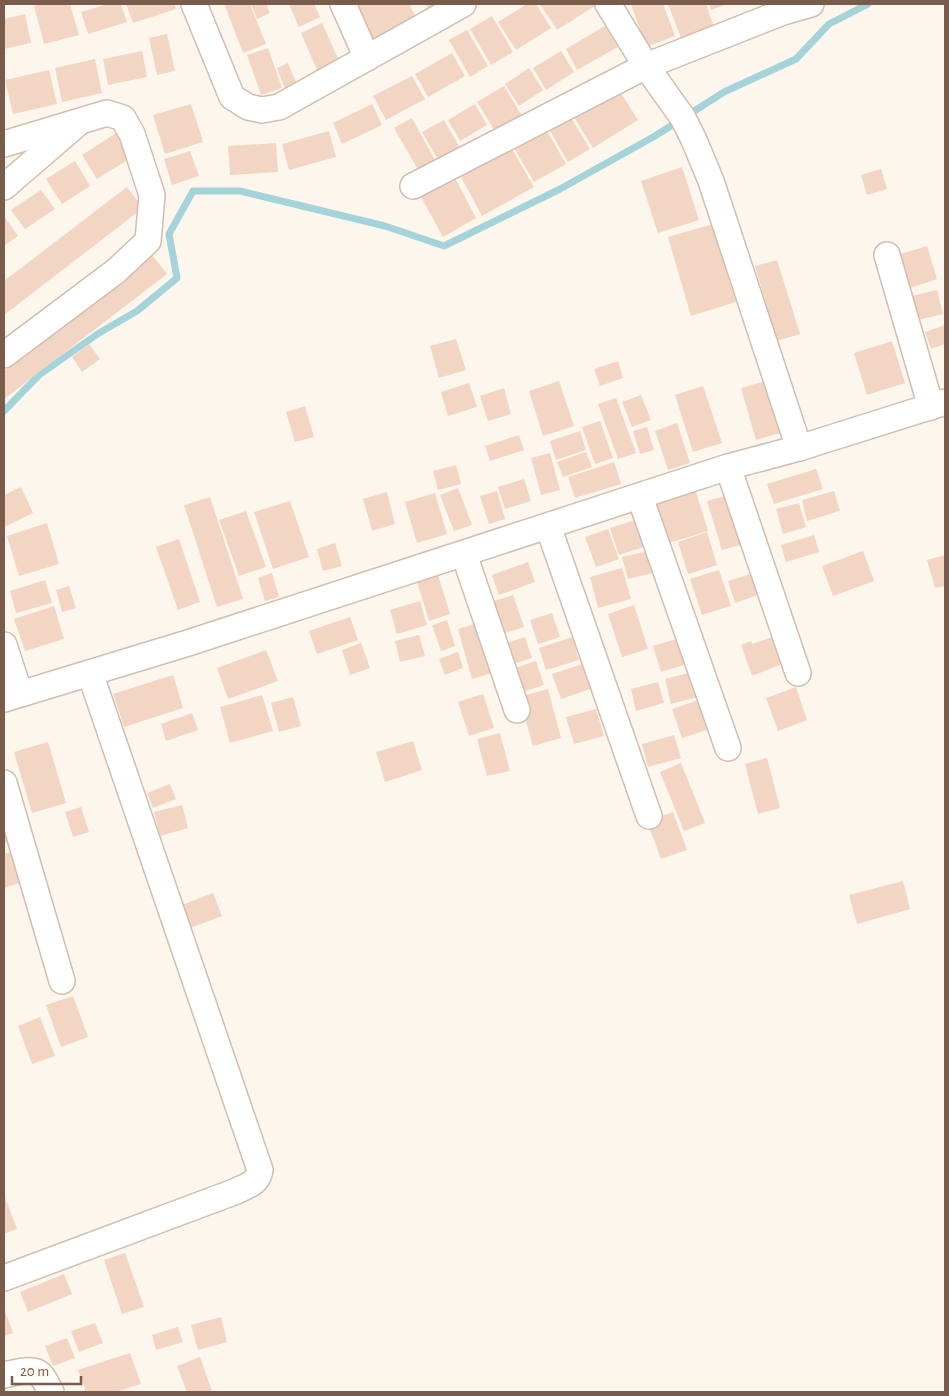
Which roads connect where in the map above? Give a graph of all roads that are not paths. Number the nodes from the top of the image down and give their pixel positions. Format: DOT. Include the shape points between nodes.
graph roads {
  1 [pos="194,4"];
  2 [pos="343,4"];
  3 [pos="463,4"];
  4 [pos="608,4"];
  5 [pos="811,4"];
  6 [pos="366,58"];
  7 [pos="646,66"];
  8 [pos="82,120"];
  9 [pos="4,144"];
  10 [pos="413,186"];
  11 [pos="4,187"];
  12 [pos="887,255"];
  13 [pos="4,355"];
  14 [pos="938,405"];
  15 [pos="799,448"];
  16 [pos="728,467"];
  17 [pos="640,496"];
  18 [pos="548,526"];
  19 [pos="464,554"];
  20 [pos="4,645"];
  21 [pos="90,673"];
  22 [pos="798,673"];
  23 [pos="12,696"];
  24 [pos="517,710"];
  25 [pos="728,748"];
  26 [pos="4,783"];
  27 [pos="649,816"];
  28 [pos="62,981"];
  29 [pos="4,1278"];
  30 [pos="4,1375"];
  31 [pos="51,1392"];
  1 -- 6 [label="street" via="232,97 248,107 262,110 279,107"];
  2 -- 6 [label="street"];
  3 -- 6 [label="street"];
  4 -- 7 [label="street"];
  5 -- 7 [label="street"];
  7 -- 10 [label="street"];
  7 -- 15 [label="street" via="683,118 711,181"];
  8 -- 9 [label="street"];
  8 -- 11 [label="street"];
  8 -- 13 [label="street" via="107,113 123,118 132,134 152,195 148,241 116,271"];
  12 -- 14 [label="street"];
  14 -- 15 [label="street"];
  15 -- 16 [label="street"];
  16 -- 17 [label="street"];
  16 -- 22 [label="street"];
  17 -- 18 [label="street"];
  17 -- 25 [label="street"];
  18 -- 19 [label="street"];
  18 -- 27 [label="street"];
  19 -- 21 [label="street"];
  19 -- 24 [label="street"];
  20 -- 23 [label="street"];
  21 -- 23 [label="street"];
  21 -- 29 [label="street" via="260,1170 256,1181 234,1192"];
  26 -- 28 [label="street"];
  30 -- 31 [label="street" via="36,1372"];
}
